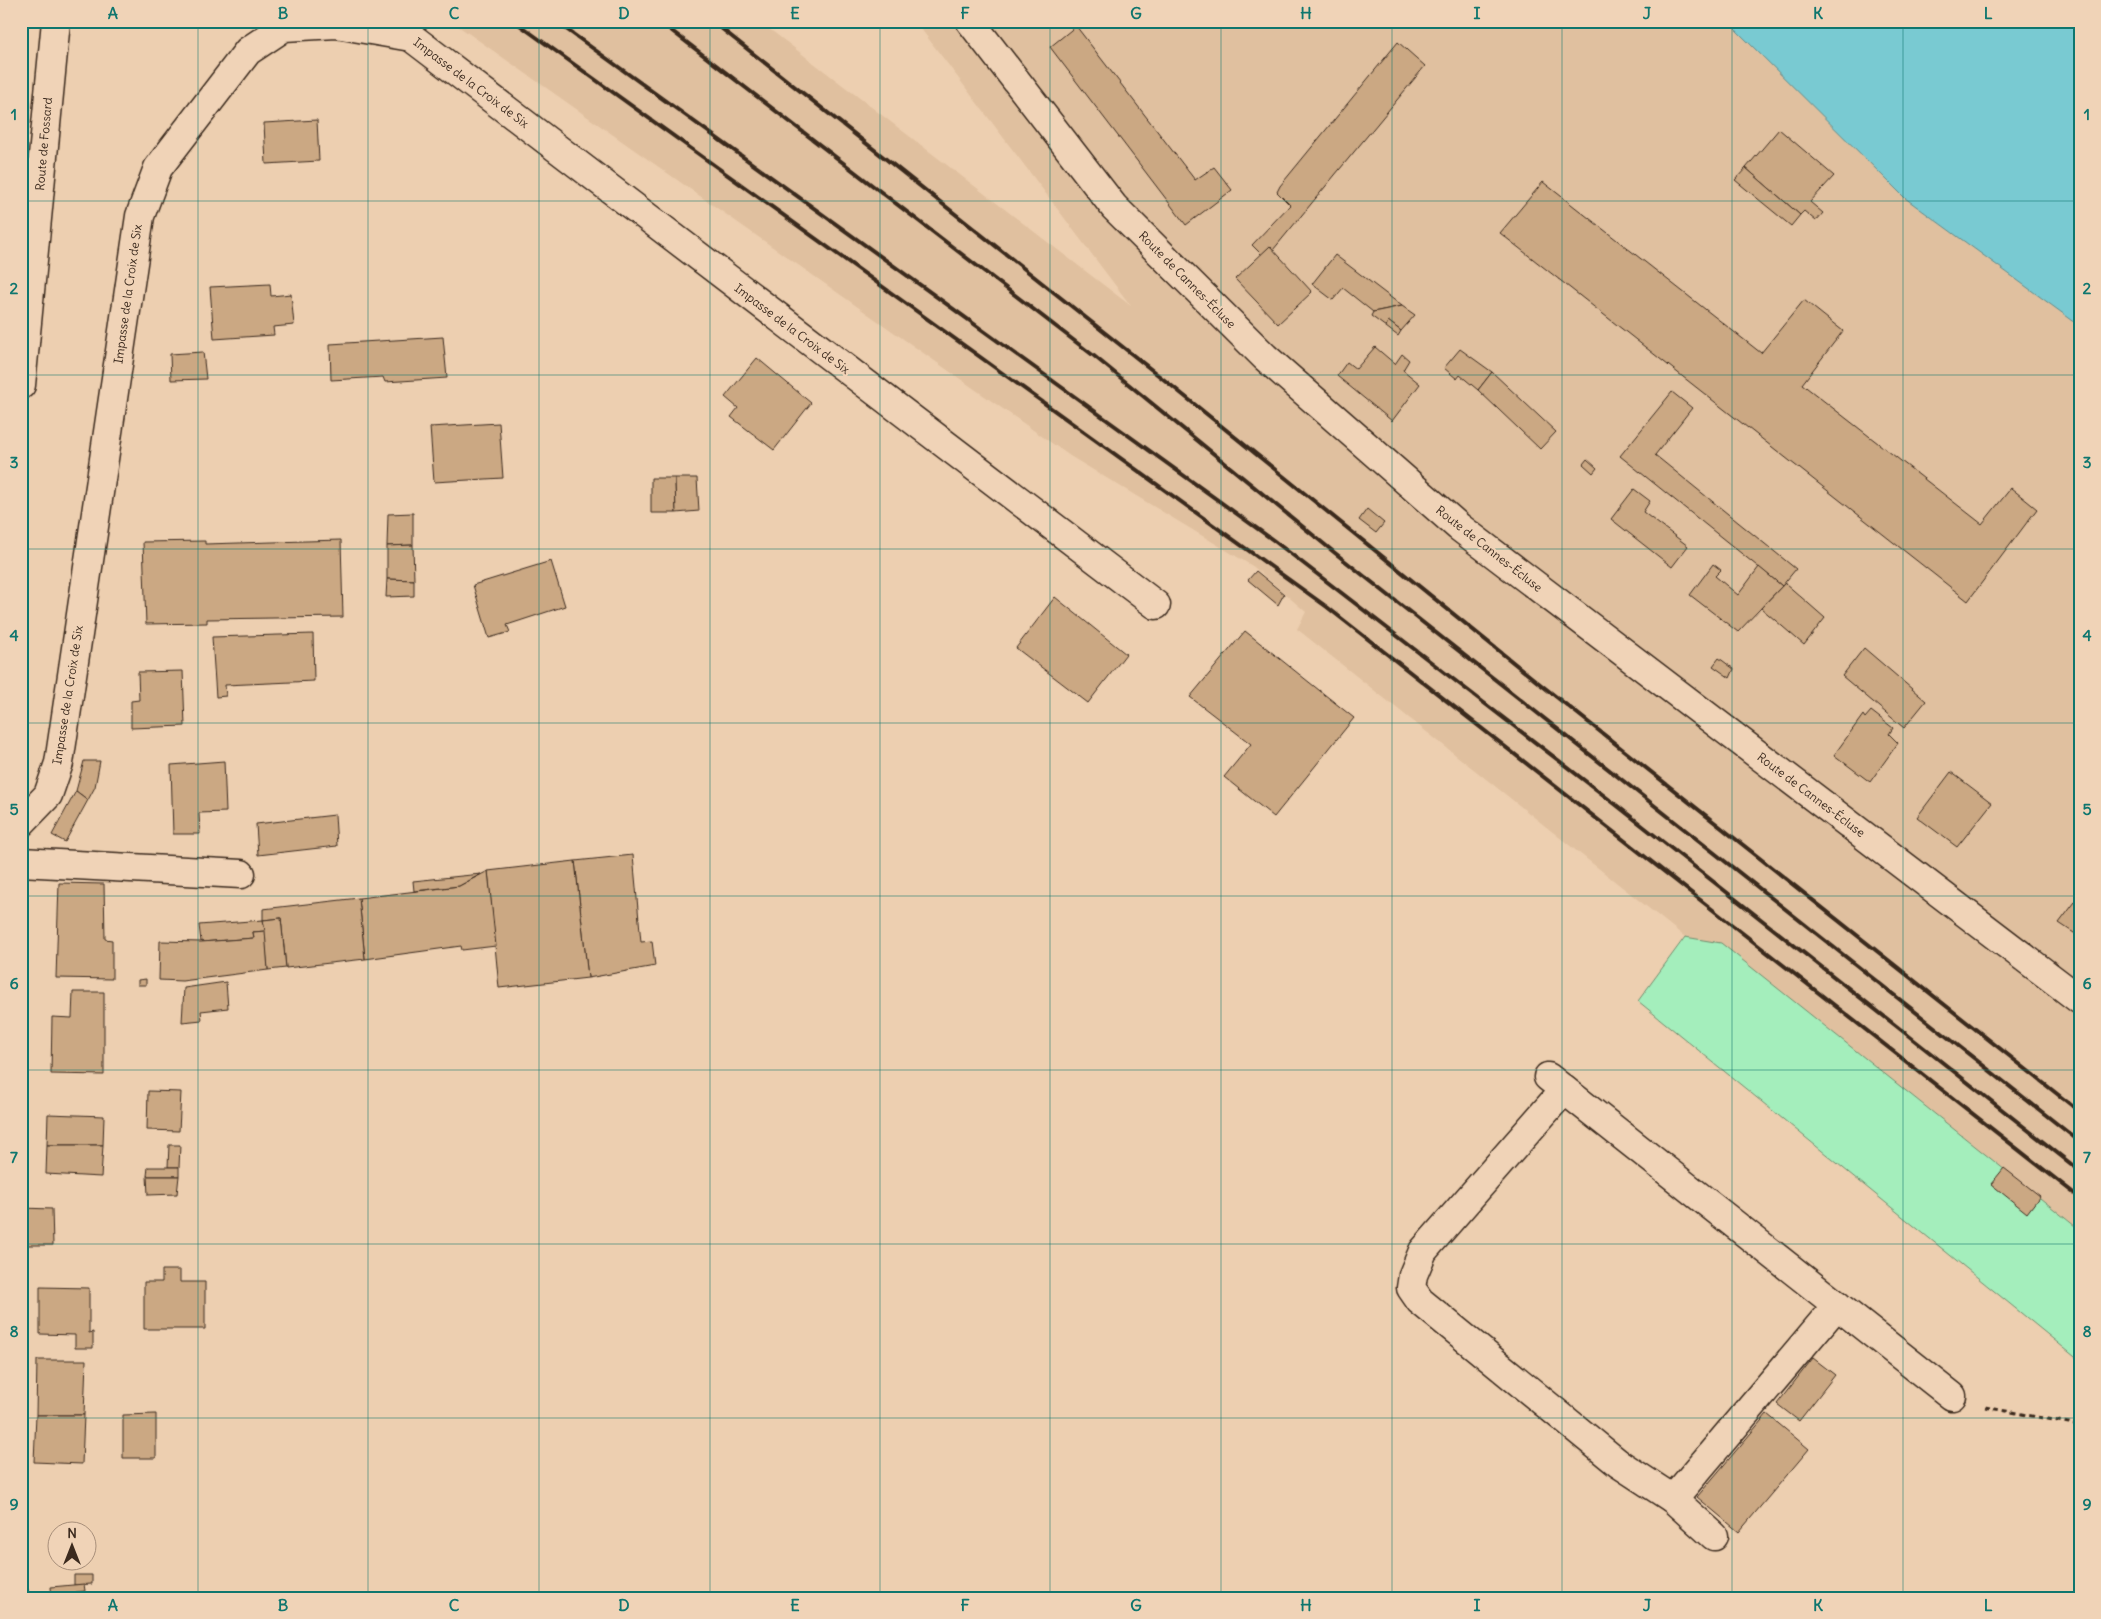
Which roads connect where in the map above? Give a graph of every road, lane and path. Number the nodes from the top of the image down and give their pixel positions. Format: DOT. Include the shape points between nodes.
graph roads {
  1 [pos="56,21"];
  2 [pos="970,21"];
  3 [pos="21,385"];
  4 [pos="1156,605"];
  5 [pos="21,823"];
  6 [pos="21,862"];
  7 [pos="241,874"];
  8 [pos="2080,1000"];
  9 [pos="1837,1305"];
  10 [pos="1952,1396"];
  11 [pos="2080,1428"];
  12 [pos="1673,1499"];
  13 [pos="1714,1536"];
  1 -- 3 [label="street, Route de Fossard"];
  2 -- 8 [label="street, Route de Cannes-Écluse" via="1114,207 1279,370 1458,527"];
  4 -- 5 [label="street, Impasse de la Croix de Six" via="411,38 336,24 284,27 248,51 169,153 158,168 140,216 59,763 48,794"];
  6 -- 7 [label="street"];
  9 -- 10 [label="street"];
  9 -- 12 [label="street"];
  9 -- 12 [label="street" via="1556,1084 1423,1250 1411,1288 1420,1301 1618,1463"];
  10 -- 11 [label="path" via="1975,1405 2069,1423"];
  12 -- 13 [label="street"];
}
